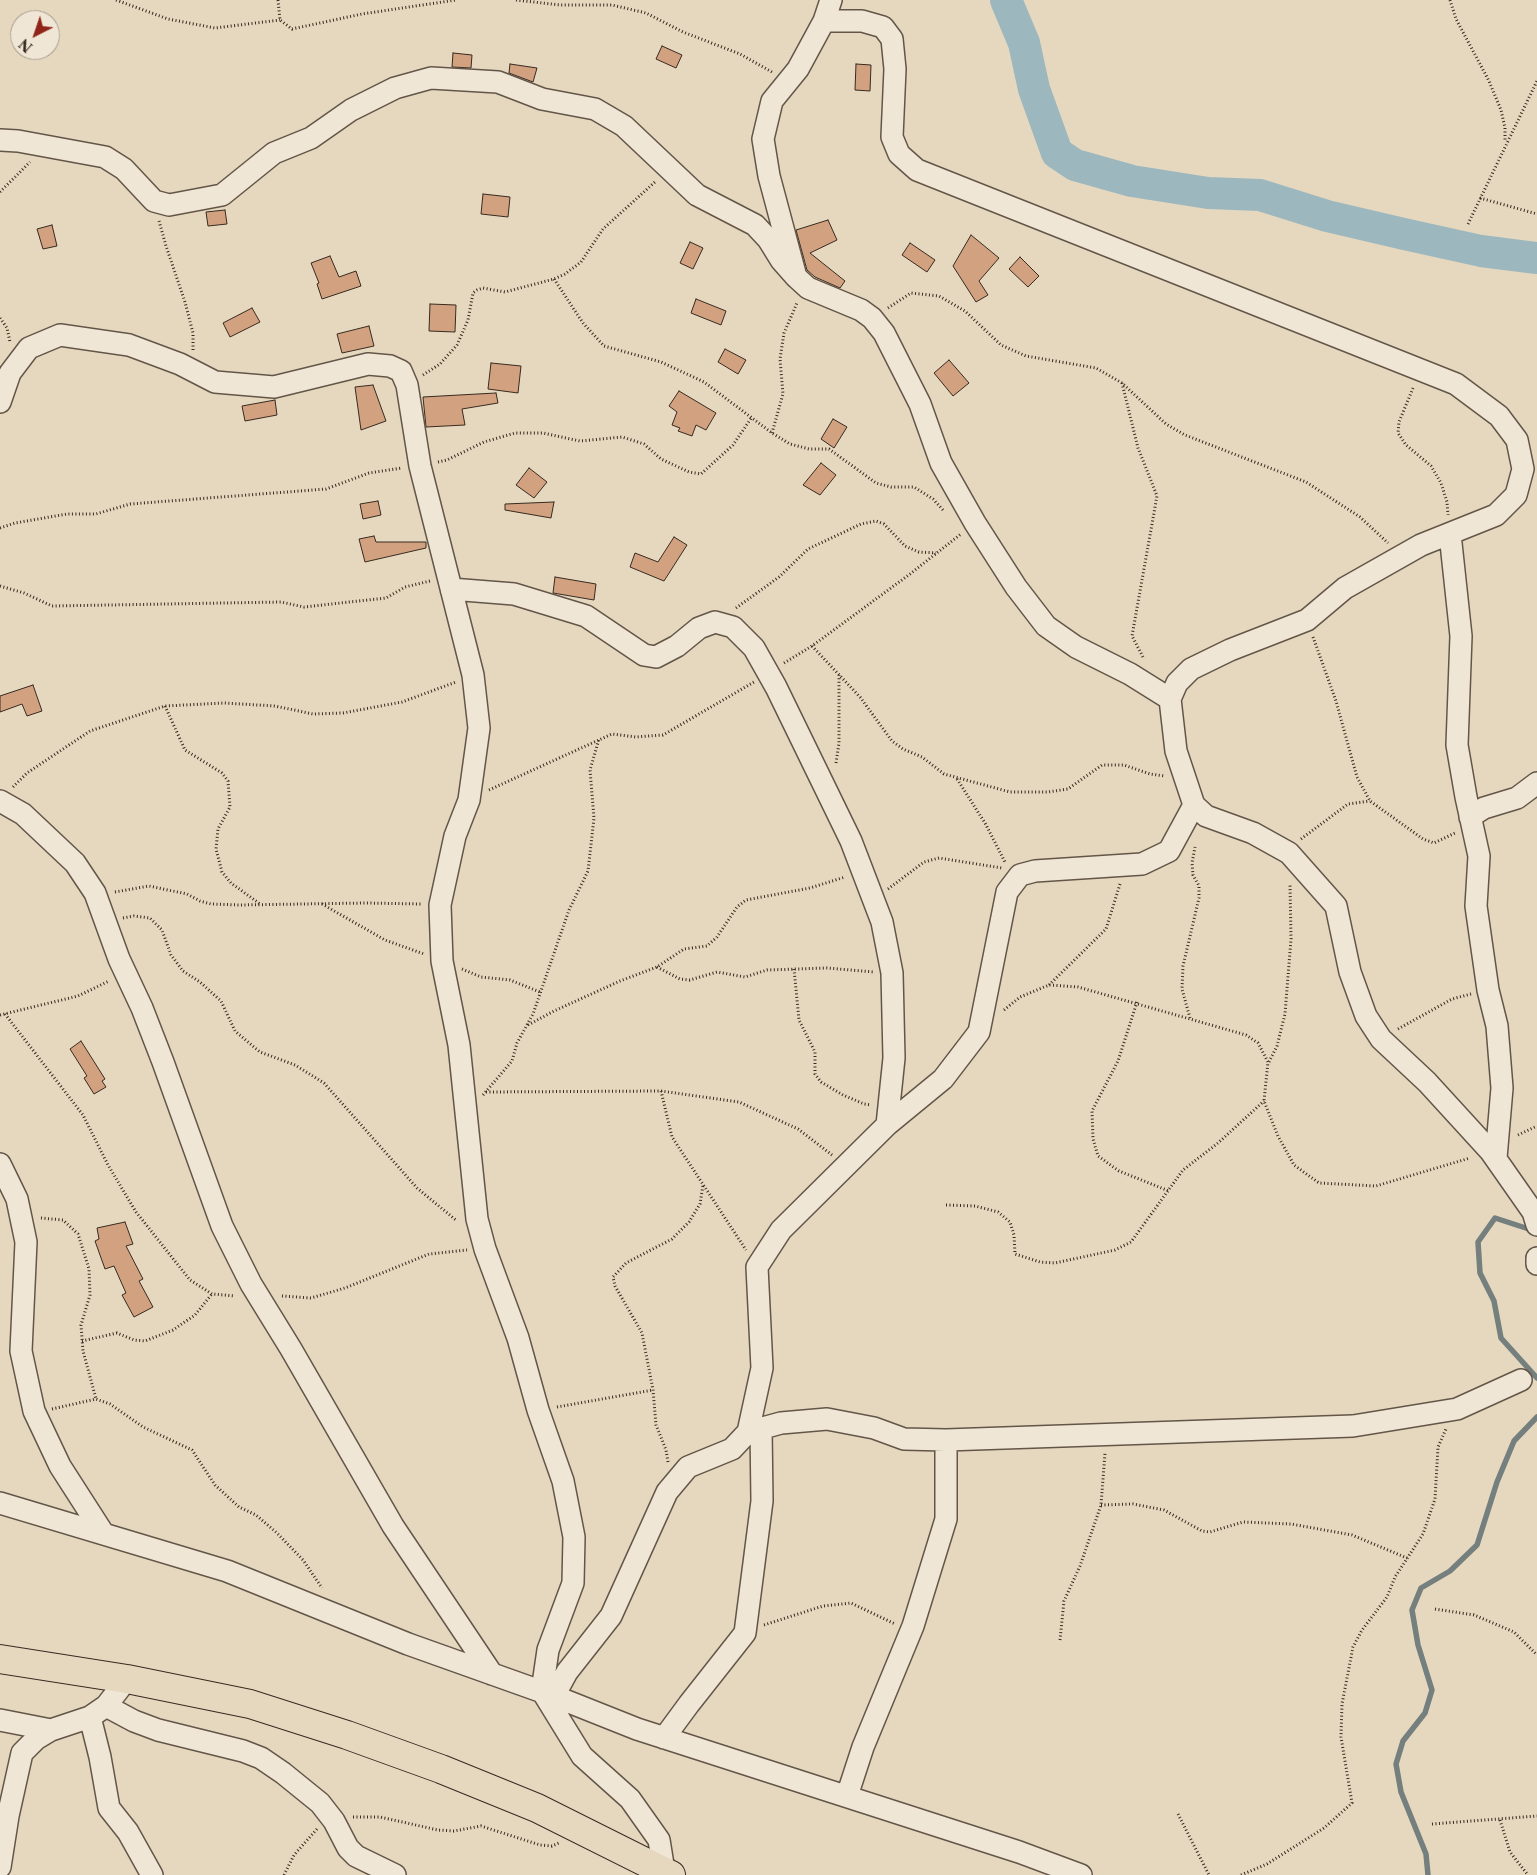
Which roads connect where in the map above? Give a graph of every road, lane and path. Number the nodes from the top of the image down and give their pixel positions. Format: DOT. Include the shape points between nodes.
graph roads {
  1 [pos="116,0"];
  2 [pos="278,0"];
  3 [pos="456,0"];
  4 [pos="516,0"];
  5 [pos="831,0"];
  6 [pos="1450,0"];
  7 [pos="280,20"];
  8 [pos="824,21"];
  9 [pos="1537,81"];
  10 [pos="788,82"];
  11 [pos="0,140"];
  12 [pos="1506,142"];
  13 [pos="46,146"];
  14 [pos="670,168"];
  15 [pos="0,192"];
  16 [pos="1480,198"];
  17 [pos="154,201"];
  18 [pos="1537,214"];
  19 [pos="1468,224"];
  20 [pos="554,279"];
  21 [pos="802,283"];
  22 [pos="872,318"];
  23 [pos="1422,369"];
  24 [pos="192,370"];
  25 [pos="1122,383"];
  26 [pos="407,386"];
  27 [pos="0,402"];
  28 [pos="752,418"];
  29 [pos="772,433"];
  30 [pos="420,466"];
  31 [pos="946,513"];
  32 [pos="975,523"];
  33 [pos="0,528"];
  34 [pos="1450,534"];
  35 [pos="936,554"];
  36 [pos="1402,556"];
  37 [pos="450,583"];
  38 [pos="0,586"];
  39 [pos="1307,620"];
  40 [pos="716,622"];
  41 [pos="812,646"];
  42 [pos="1145,662"];
  43 [pos="768,674"];
  44 [pos="839,674"];
  45 [pos="472,675"];
  46 [pos="1170,698"];
  47 [pos="165,706"];
  48 [pos="600,738"];
  49 [pos="1185,778"];
  50 [pos="957,779"];
  51 [pos="1537,783"];
  52 [pos="826,794"];
  53 [pos="3,797"];
  54 [pos="469,800"];
  55 [pos="1370,801"];
  56 [pos="1200,810"];
  57 [pos="1471,820"];
  58 [pos="1289,853"];
  59 [pos="1126,865"];
  60 [pos="863,872"];
  61 [pos="95,893"];
  62 [pos="873,899"];
  63 [pos="322,904"];
  64 [pos="261,905"];
  65 [pos="440,905"];
  66 [pos="105,922"];
  67 [pos="442,960"];
  68 [pos="657,967"];
  69 [pos="794,970"];
  70 [pos="892,973"];
  71 [pos="126,974"];
  72 [pos="1049,985"];
  73 [pos="1488,990"];
  74 [pos="540,992"];
  75 [pos="1136,1002"];
  76 [pos="5,1014"];
  77 [pos="0,1015"];
  78 [pos="1190,1019"];
  79 [pos="528,1025"];
  80 [pos="979,1032"];
  81 [pos="1380,1039"];
  82 [pos="1268,1062"];
  83 [pos="662,1091"];
  84 [pos="486,1092"];
  85 [pos="1264,1101"];
  86 [pos="466,1112"];
  87 [pos="888,1116"];
  88 [pos="1493,1155"];
  89 [pos="0,1164"];
  90 [pos="846,1166"];
  91 [pos="704,1185"];
  92 [pos="1168,1190"];
  93 [pos="946,1204"];
  94 [pos="21,1215"];
  95 [pos="1537,1225"];
  96 [pos="484,1245"];
  97 [pos="1537,1258"];
  98 [pos="1537,1264"];
  99 [pos="757,1267"];
  100 [pos="255,1291"];
  101 [pos="212,1294"];
  102 [pos="82,1341"];
  103 [pos="1521,1380"];
  104 [pos="653,1390"];
  105 [pos="96,1398"];
  106 [pos="1457,1409"];
  107 [pos="538,1410"];
  108 [pos="34,1412"];
  109 [pos="755,1430"];
  110 [pos="1105,1435"];
  111 [pos="946,1440"];
  112 [pos="667,1492"];
  113 [pos="0,1503"];
  114 [pos="1101,1505"];
  115 [pos="103,1534"];
  116 [pos="1407,1558"];
  117 [pos="323,1589"];
  118 [pos="1435,1609"];
  119 [pos="913,1626"];
  120 [pos="745,1633"];
  121 [pos="1060,1640"];
  122 [pos="1537,1655"];
  123 [pos="0,1659"];
  124 [pos="492,1674"];
  125 [pos="127,1679"];
  126 [pos="548,1693"];
  127 [pos="98,1711"];
  128 [pos="0,1720"];
  129 [pos="52,1730"];
  130 [pos="664,1738"];
  131 [pos="846,1796"];
  132 [pos="1178,1814"];
  133 [pos="1537,1816"];
  134 [pos="1500,1820"];
  135 [pos="334,1821"];
  136 [pos="1432,1824"];
  137 [pos="588,1833"];
  138 [pos="2,1844"];
  139 [pos="0,1867"];
  140 [pos="668,1873"];
  141 [pos="152,1875"];
  142 [pos="284,1875"];
  143 [pos="395,1875"];
  144 [pos="1081,1875"];
  145 [pos="1208,1875"];
  146 [pos="1241,1875"];
  147 [pos="1528,1875"];
  1 -- 7 [label="path" via="168,19 215,28"];
  2 -- 7 [label="path"];
  3 -- 7 [label="path" via="362,14 292,29"];
  4 -- 10 [label="path" via="560,5 612,5 646,13 683,32 740,54"];
  5 -- 8 [label="street"];
  6 -- 12 [label="path" via="1500,110"];
  8 -- 10 [label="street"];
  8 -- 23 [label="street" via="862,21 883,27 892,39 895,69 892,138 899,154 917,170"];
  9 -- 12 [label="path"];
  10 -- 21 [label="street" via="772,101 762,139 781,223"];
  11 -- 13 [label="street"];
  12 -- 16 [label="path"];
  13 -- 15 [label="path"];
  13 -- 17 [label="street" via="106,157 124,169"];
  14 -- 17 [label="street" via="624,126 595,109 542,99 498,82 431,78 395,88 351,110 312,138 274,153 222,195 169,204"];
  14 -- 20 [label="path" via="603,229 581,262"];
  14 -- 21 [label="street" via="697,195 755,225"];
  16 -- 18 [label="path"];
  16 -- 19 [label="path"];
  17 -- 24 [label="path" via="193,333"];
  20 -- 26 [label="path" via="505,292 477,290 457,345 440,364"];
  20 -- 28 [label="path" via="583,323 604,346 661,362 704,382"];
  21 -- 22 [label="street"];
  21 -- 29 [label="path" via="784,334 780,360 782,394"];
  22 -- 25 [label="path" via="911,293 939,296 965,311 1001,345 1026,356 1096,368"];
  22 -- 32 [label="street" via="884,333 920,404 941,463"];
  23 -- 34 [label="path" via="1399,422 1398,433 1406,445 1432,466 1441,483 1447,502"];
  23 -- 34 [label="street" via="1456,384 1499,416 1517,440 1523,469 1516,495 1496,515"];
  24 -- 26 [label="street" via="215,382 274,386 368,364 390,366 401,371"];
  24 -- 27 [label="street" via="129,346 60,335 29,348 10,373"];
  25 -- 36 [label="path" via="1166,424 1185,435 1306,482 1360,517"];
  25 -- 42 [label="path" via="1138,448 1157,496 1132,636"];
  26 -- 30 [label="street"];
  28 -- 29 [label="path"];
  28 -- 30 [label="path" via="733,445 701,474 661,459 644,444 622,437 580,441 543,433 515,433 484,442 447,460"];
  29 -- 31 [label="path" via="790,444 809,449 830,449 876,483 914,487"];
  30 -- 33 [label="path" via="369,473 326,489 130,504 96,514 67,514"];
  30 -- 37 [label="street"];
  32 -- 35 [label="path"];
  32 -- 46 [label="street" via="1016,587 1046,626 1076,647"];
  34 -- 36 [label="street"];
  34 -- 57 [label="street" via="1461,636 1457,745"];
  35 -- 40 [label="path" via="918,552 905,546 884,524 876,521 860,524 808,549 779,577"];
  35 -- 41 [label="path"];
  36 -- 39 [label="street" via="1345,588"];
  37 -- 38 [label="path" via="405,588 386,598 304,607 281,602 52,606"];
  37 -- 40 [label="street" via="514,594 586,616 644,655 656,657 677,646 699,628"];
  37 -- 45 [label="street"];
  39 -- 46 [label="street" via="1191,669 1177,683"];
  39 -- 55 [label="path" via="1336,701 1357,777"];
  40 -- 43 [label="street" via="733,627 754,648"];
  41 -- 43 [label="path"];
  41 -- 44 [label="path"];
  43 -- 48 [label="path" via="664,735 636,738 612,734"];
  43 -- 52 [label="street"];
  44 -- 50 [label="path" via="892,741"];
  44 -- 52 [label="path" via="839,742 835,770"];
  45 -- 47 [label="path" via="402,702 343,713 314,714 275,706 224,703"];
  45 -- 54 [label="street" via="479,728"];
  46 -- 49 [label="street" via="1176,751"];
  47 -- 53 [label="path" via="90,731 26,773"];
  47 -- 64 [label="path" via="185,750 222,773 228,782 230,807 218,829 216,848 222,872 231,883"];
  48 -- 54 [label="path"];
  48 -- 74 [label="path" via="590,770 594,818 588,871 569,910"];
  49 -- 50 [label="path" via="1150,774 1124,765 1102,765 1068,789 1048,792 1010,792"];
  49 -- 56 [label="street"];
  50 -- 62 [label="path" via="990,831 1007,869 939,858 924,862"];
  51 -- 57 [label="street" via="1517,798 1484,808"];
  52 -- 60 [label="street"];
  53 -- 61 [label="street" via="75,862"];
  54 -- 65 [label="street" via="455,836"];
  55 -- 57 [label="path" via="1423,839 1434,843 1447,838"];
  55 -- 58 [label="path" via="1348,804 1301,839"];
  56 -- 58 [label="street"];
  56 -- 59 [label="street" via="1169,851 1142,864"];
  56 -- 78 [label="path" via="1192,862 1199,898 1183,966 1182,989"];
  57 -- 73 [label="street" via="1479,856 1476,906"];
  58 -- 81 [label="street" via="1336,906 1350,972 1366,1016"];
  58 -- 82 [label="path" via="1291,939 1285,1014 1277,1046"];
  59 -- 72 [label="path" via="1106,929"];
  59 -- 80 [label="street" via="1035,871 1020,875 1007,892"];
  60 -- 62 [label="street"];
  60 -- 68 [label="path" via="810,888 746,900 707,946 684,949"];
  61 -- 64 [label="path" via="149,886 187,894 211,904"];
  61 -- 66 [label="street"];
  62 -- 70 [label="street" via="882,922"];
  63 -- 64 [label="path"];
  63 -- 65 [label="path"];
  63 -- 67 [label="path" via="385,940"];
  65 -- 67 [label="street"];
  66 -- 71 [label="street"];
  66 -- 96 [label="path" via="134,916 150,918 162,930 171,955 182,971 221,1001 235,1031 260,1052 296,1065 324,1083 417,1188"];
  67 -- 74 [label="path" via="481,977 510,980"];
  67 -- 86 [label="street" via="459,1045"];
  68 -- 69 [label="path" via="690,980 717,972 745,977 767,970"];
  68 -- 79 [label="path"];
  69 -- 70 [label="path" via="827,968"];
  69 -- 87 [label="path" via="799,1020 815,1052 815,1074 821,1082"];
  70 -- 87 [label="street" via="894,1058"];
  71 -- 76 [label="path" via="78,996"];
  71 -- 100 [label="street" via="163,1062 222,1226"];
  72 -- 75 [label="path" via="1078,987"];
  72 -- 80 [label="path" via="1020,997"];
  73 -- 81 [label="path" via="1452,999"];
  73 -- 88 [label="street" via="1497,1026 1502,1088"];
  74 -- 79 [label="path"];
  75 -- 78 [label="path"];
  75 -- 92 [label="path" via="1118,1061 1092,1111 1093,1139 1098,1156 1120,1171"];
  76 -- 77 [label="path"];
  76 -- 101 [label="path" via="82,1116 136,1212 190,1280"];
  78 -- 82 [label="path" via="1246,1035 1258,1043"];
  79 -- 84 [label="path" via="517,1043 512,1061"];
  80 -- 87 [label="street" via="943,1079"];
  81 -- 88 [label="street" via="1427,1082"];
  82 -- 85 [label="path"];
  83 -- 84 [label="path"];
  83 -- 90 [label="path" via="739,1102 798,1129"];
  83 -- 91 [label="path" via="672,1137"];
  84 -- 86 [label="path"];
  85 -- 88 [label="path" via="1294,1165 1319,1183 1376,1186"];
  85 -- 92 [label="path" via="1183,1170"];
  86 -- 96 [label="street" via="477,1218"];
  87 -- 90 [label="street"];
  88 -- 95 [label="street" via="1533,1212"];
  89 -- 94 [label="street"];
  90 -- 99 [label="street" via="781,1230"];
  91 -- 99 [label="path"];
  91 -- 104 [label="path" via="700,1204 689,1222 672,1239 626,1263 613,1277 642,1334"];
  92 -- 93 [label="path" via="1131,1242 1115,1250 1055,1262 1040,1262 1015,1254 1010,1222 998,1212"];
  94 -- 102 [label="path" via="63,1220 78,1234 90,1295 82,1325"];
  94 -- 108 [label="street" via="26,1242 21,1351"];
  96 -- 100 [label="path" via="429,1254 345,1288 311,1298"];
  96 -- 107 [label="street" via="518,1338"];
  97 -- 98 [label="street"];
  99 -- 109 [label="street" via="762,1368"];
  100 -- 101 [label="path"];
  100 -- 124 [label="street" via="392,1526"];
  101 -- 102 [label="path" via="195,1315 174,1330 145,1341 117,1332"];
  102 -- 105 [label="path"];
  103 -- 106 [label="street"];
  104 -- 107 [label="path"];
  104 -- 112 [label="path" via="656,1425 669,1465"];
  105 -- 108 [label="path"];
  105 -- 117 [label="path" via="143,1427 192,1450 215,1485 277,1533"];
  106 -- 110 [label="street" via="1353,1426"];
  106 -- 116 [label="path" via="1438,1447 1435,1500 1423,1534"];
  107 -- 126 [label="street" via="563,1481 574,1537 573,1582 548,1650"];
  108 -- 115 [label="street" via="60,1466"];
  109 -- 111 [label="street" via="781,1423 827,1419 874,1428 904,1439"];
  109 -- 112 [label="street" via="732,1449 688,1467"];
  109 -- 120 [label="street" via="762,1501"];
  110 -- 111 [label="street"];
  110 -- 114 [label="path"];
  111 -- 119 [label="street" via="946,1519"];
  112 -- 126 [label="street" via="611,1616"];
  113 -- 115 [label="street"];
  114 -- 116 [label="path" via="1133,1504 1164,1510 1202,1531 1210,1532 1243,1522 1291,1524 1352,1535"];
  114 -- 121 [label="path" via="1064,1601"];
  115 -- 124 [label="street" via="227,1571"];
  116 -- 146 [label="path" via="1387,1597 1353,1647 1342,1704 1340,1737 1352,1803 1324,1828 1267,1864"];
  118 -- 122 [label="path" via="1474,1616 1514,1632"];
  119 -- 120 [label="path" via="890,1623 851,1603 823,1606"];
  119 -- 131 [label="street"];
  120 -- 130 [label="street"];
  123 -- 125 [label="highway"];
  124 -- 126 [label="street"];
  125 -- 127 [label="street"];
  125 -- 137 [label="highway" via="250,1704 347,1734 528,1804"];
  126 -- 130 [label="street"];
  126 -- 140 [label="street" via="582,1756 630,1799 659,1840"];
  127 -- 129 [label="street"];
  127 -- 135 [label="street" via="261,1758 304,1789"];
  127 -- 141 [label="street" via="100,1757 109,1808 128,1832"];
  128 -- 129 [label="street"];
  129 -- 138 [label="street" via="36,1739 22,1753"];
  130 -- 131 [label="street"];
  131 -- 144 [label="street"];
  132 -- 145 [label="path"];
  133 -- 134 [label="path"];
  134 -- 136 [label="path"];
  134 -- 147 [label="path" via="1510,1852"];
  135 -- 137 [label="path" via="357,1816 380,1817 454,1831 481,1826 523,1841 552,1846"];
  135 -- 142 [label="path" via="312,1834 294,1855"];
  135 -- 143 [label="street" via="341,1838 356,1856"];
  137 -- 140 [label="highway"];
  138 -- 139 [label="street"];
}
